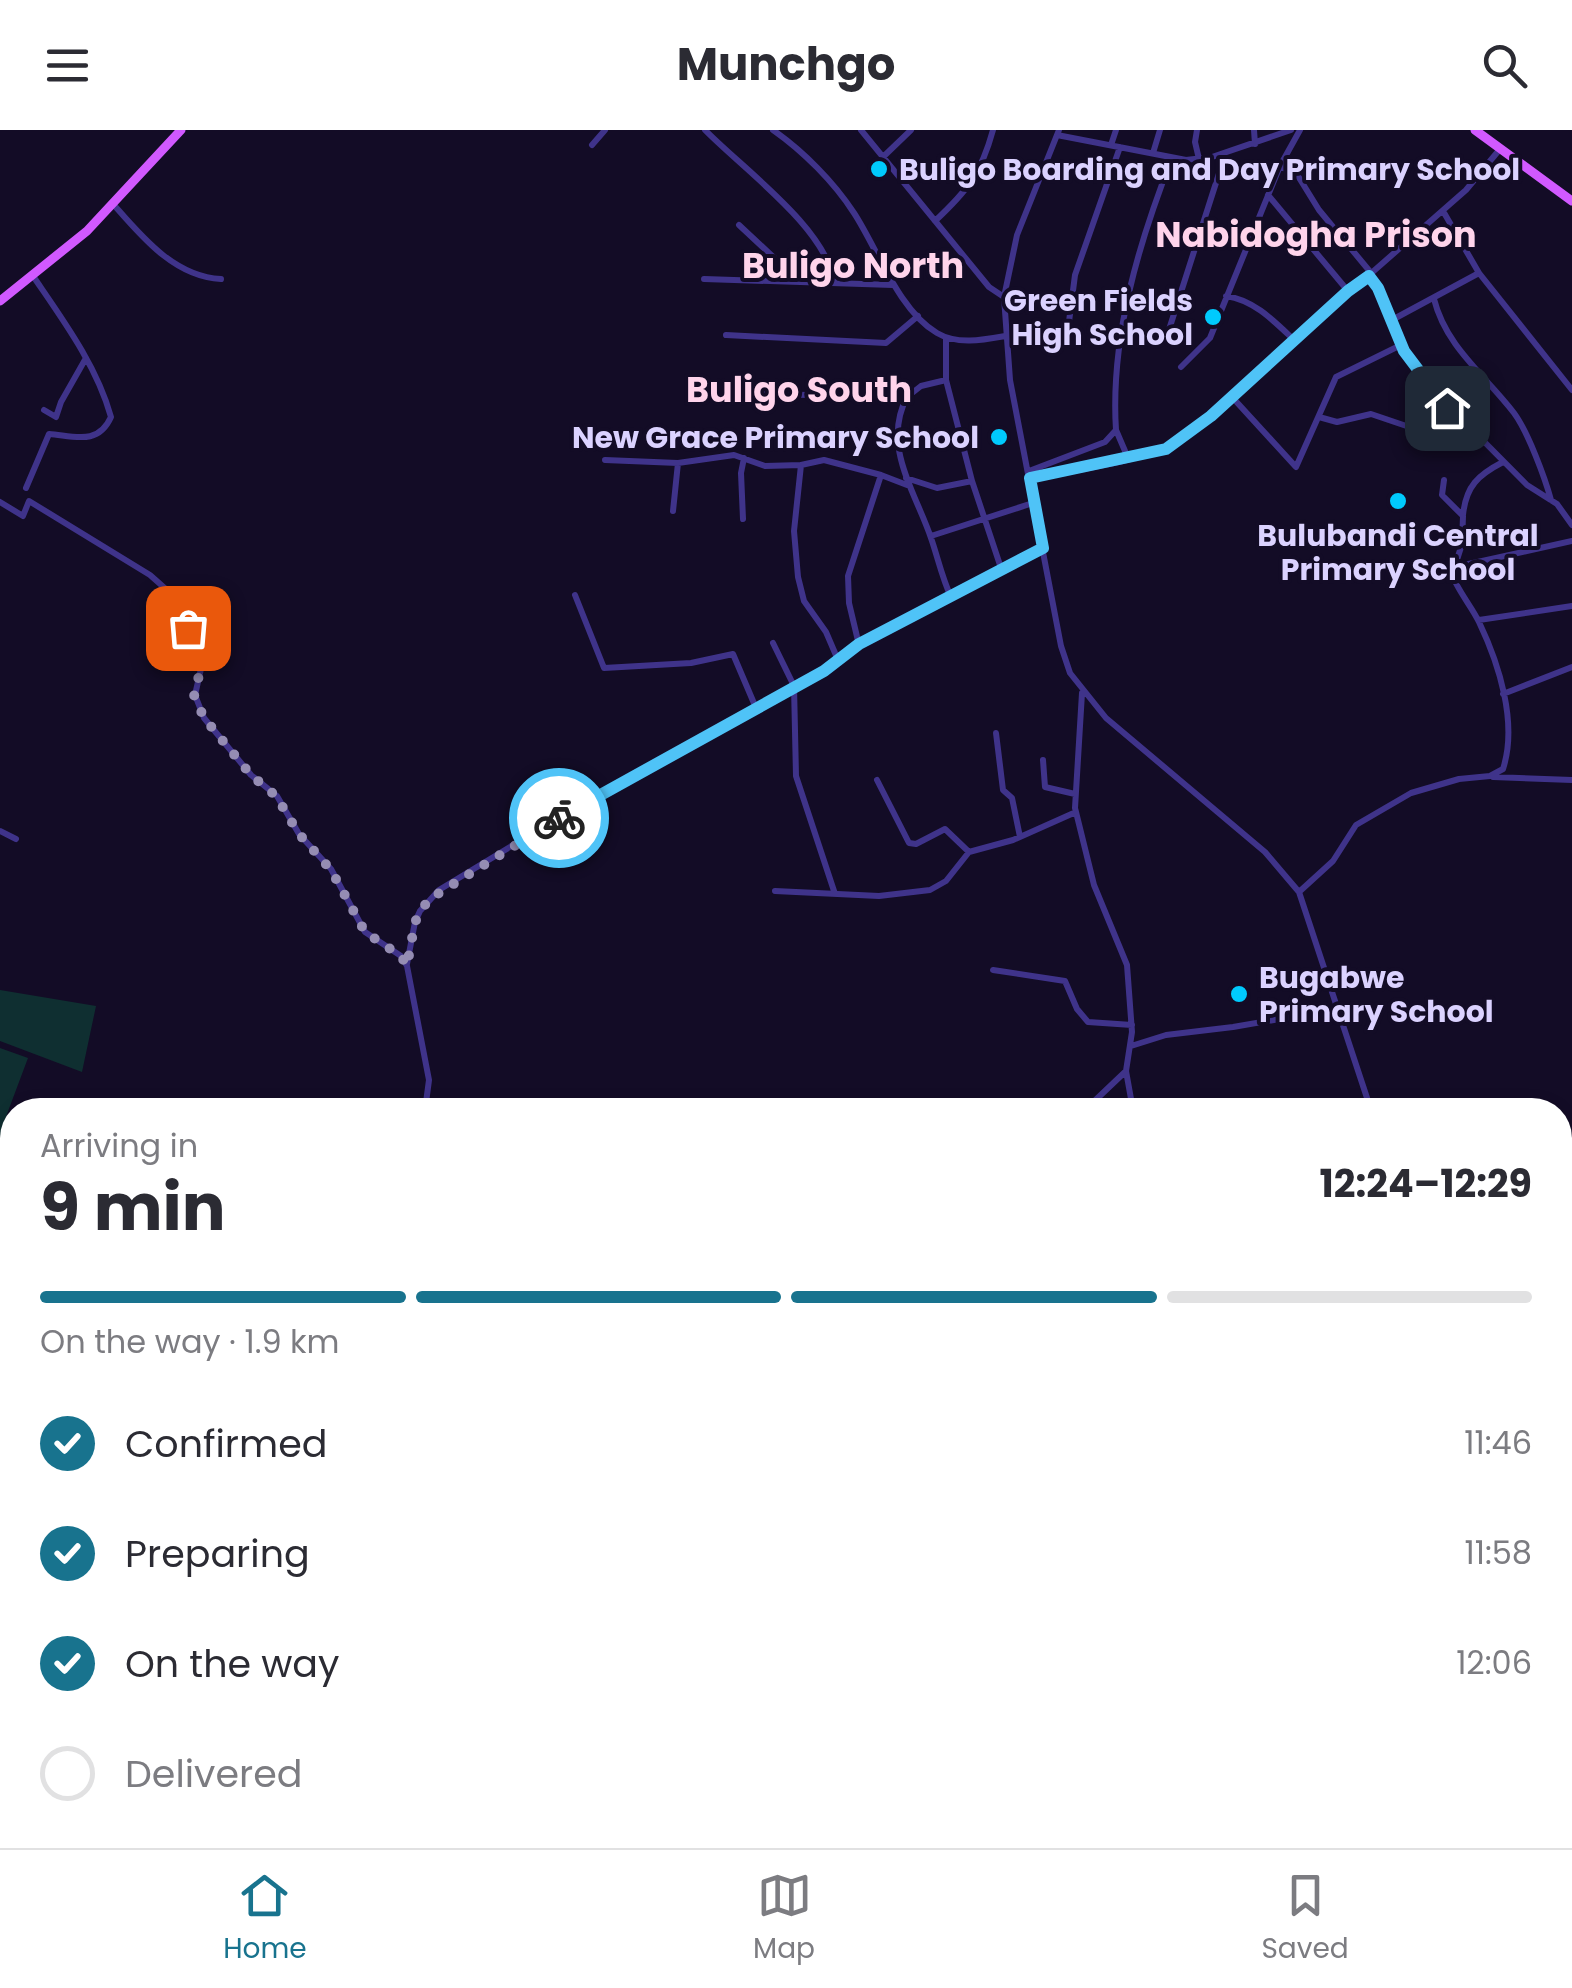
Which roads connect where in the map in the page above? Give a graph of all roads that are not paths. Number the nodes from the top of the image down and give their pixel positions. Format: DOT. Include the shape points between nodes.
graph roads {
  1 [pos="181,130"];
  2 [pos="605,130"];
  3 [pos="706,130"];
  4 [pos="774,130"];
  5 [pos="861,130"];
  6 [pos="912,130"];
  7 [pos="993,130"];
  8 [pos="1116,130"];
  9 [pos="1160,130"];
  10 [pos="1197,130"];
  11 [pos="1254,130"];
  12 [pos="1291,130"];
  13 [pos="1300,130"];
  14 [pos="1475,130"];
  15 [pos="1058,133"];
  16 [pos="1255,144"];
  17 [pos="592,145"];
  18 [pos="1111,145"];
  19 [pos="1120,147"];
  20 [pos="1500,149"];
  21 [pos="1153,153"];
  22 [pos="1223,154"];
  23 [pos="883,156"];
  24 [pos="1172,158"];
  25 [pos="1199,159"];
  26 [pos="1280,166"];
  27 [pos="1268,195"];
  28 [pos="1572,201"];
  29 [pos="114,204"];
  30 [pos="1443,211"];
  31 [pos="935,222"];
  32 [pos="739,225"];
  33 [pos="1479,273"];
  34 [pos="1370,275"];
  35 [pos="33,276"];
  36 [pos="704,278"];
  37 [pos="221,279"];
  38 [pos="800,282"];
  39 [pos="834,282"];
  40 [pos="894,285"];
  41 [pos="1348,291"];
  42 [pos="1226,296"];
  43 [pos="1004,297"];
  44 [pos="1434,300"];
  45 [pos="0,301"];
  46 [pos="918,316"];
  47 [pos="1390,321"];
  48 [pos="726,335"];
  49 [pos="1005,336"];
  50 [pos="946,338"];
  51 [pos="1166,338"];
  52 [pos="1294,340"];
  53 [pos="1066,345"];
  54 [pos="1401,345"];
  55 [pos="86,357"];
  56 [pos="1180,367"];
  57 [pos="946,380"];
  58 [pos="1572,390"];
  59 [pos="719,393"];
  60 [pos="907,397"];
  61 [pos="1232,397"];
  62 [pos="44,410"];
  63 [pos="1319,417"];
  64 [pos="1116,430"];
  65 [pos="1433,435"];
  66 [pos="744,458"];
  67 [pos="1128,458"];
  68 [pos="606,460"];
  69 [pos="1502,462"];
  70 [pos="678,464"];
  71 [pos="800,465"];
  72 [pos="1030,474"];
  73 [pos="881,475"];
  74 [pos="1444,480"];
  75 [pos="906,481"];
  76 [pos="972,481"];
  77 [pos="26,488"];
  78 [pos="1551,500"];
  79 [pos="0,502"];
  80 [pos="1036,502"];
  81 [pos="672,511"];
  82 [pos="1463,516"];
  83 [pos="743,519"];
  84 [pos="984,520"];
  85 [pos="1572,525"];
  86 [pos="930,536"];
  87 [pos="1572,541"];
  88 [pos="1043,548"];
  89 [pos="1001,568"];
  90 [pos="1454,570"];
  91 [pos="575,595"];
  92 [pos="951,597"];
  93 [pos="1572,606"];
  94 [pos="1479,620"];
  95 [pos="774,643"];
  96 [pos="859,644"];
  97 [pos="838,660"];
  98 [pos="1572,667"];
  99 [pos="794,686"];
  100 [pos="1082,692"];
  101 [pos="1503,694"];
  102 [pos="756,708"];
  103 [pos="996,733"];
  104 [pos="1043,760"];
  105 [pos="1490,776"];
  106 [pos="877,780"];
  107 [pos="1572,780"];
  108 [pos="1075,794"];
  109 [pos="1076,812"];
  110 [pos="0,831"];
  111 [pos="1020,837"];
  112 [pos="16,839"];
  113 [pos="969,852"];
  114 [pos="775,890"];
  115 [pos="1299,892"];
  116 [pos="835,894"];
  117 [pos="407,966"];
  118 [pos="993,970"];
  119 [pos="1337,1008"];
  120 [pos="1132,1025"];
  121 [pos="1130,1047"];
  122 [pos="1126,1071"];
  123 [pos="427,1098"];
  124 [pos="1097,1098"];
  125 [pos="1130,1098"];
  126 [pos="1367,1098"];
  1 -- 29 [label="main road"];
  2 -- 17 [label="street"];
  3 -- 39 [label="street" via="792,212 822,250"];
  4 -- 40 [label="street" via="842,196"];
  5 -- 23 [label="street"];
  6 -- 23 [label="street"];
  7 -- 31 [label="street" via="972,184"];
  8 -- 18 [label="street"];
  9 -- 21 [label="street"];
  10 -- 25 [label="street"];
  11 -- 16 [label="street"];
  12 -- 16 [label="street"];
  13 -- 26 [label="street"];
  14 -- 20 [label="main road"];
  15 -- 18 [label="street"];
  15 -- 43 [label="street" via="1017,235"];
  16 -- 22 [label="street"];
  18 -- 19 [label="street"];
  19 -- 21 [label="street"];
  19 -- 53 [label="street" via="1075,275"];
  20 -- 28 [label="main road"];
  20 -- 30 [label="street"];
  21 -- 24 [label="street"];
  22 -- 25 [label="street"];
  22 -- 51 [label="street"];
  23 -- 31 [label="street"];
  24 -- 25 [label="street"];
  24 -- 64 [label="street" via="1128,291"];
  26 -- 27 [label="street"];
  26 -- 34 [label="street" via="1298,176"];
  27 -- 41 [label="street"];
  27 -- 42 [label="street"];
  29 -- 35 [label="main road"];
  29 -- 37 [label="street" via="159,253"];
  30 -- 33 [label="street"];
  30 -- 34 [label="street"];
  31 -- 43 [label="street"];
  32 -- 38 [label="street"];
  33 -- 44 [label="street"];
  33 -- 58 [label="street"];
  34 -- 41 [label="street"];
  34 -- 47 [label="street"];
  35 -- 45 [label="main road"];
  35 -- 55 [label="street"];
  36 -- 38 [label="street"];
  38 -- 39 [label="street"];
  39 -- 40 [label="street"];
  40 -- 46 [label="street"];
  41 -- 52 [label="street"];
  42 -- 52 [label="street" via="1258,308"];
  42 -- 56 [label="street" via="1210,338"];
  43 -- 49 [label="street"];
  44 -- 47 [label="street"];
  44 -- 78 [label="street" via="1450,340 1521,424"];
  46 -- 48 [label="street" via="886,344"];
  46 -- 50 [label="street"];
  47 -- 54 [label="street"];
  49 -- 50 [label="street"];
  49 -- 72 [label="street"];
  50 -- 57 [label="street"];
  52 -- 61 [label="street"];
  54 -- 63 [label="street" via="1336,377"];
  54 -- 69 [label="street" via="1447,408"];
  55 -- 62 [label="street" via="56,418"];
  55 -- 77 [label="street" via="112,418 87,438 49,434"];
  57 -- 60 [label="street"];
  57 -- 76 [label="street"];
  59 -- 60 [label="street"];
  60 -- 75 [label="street" via="898,437"];
  61 -- 63 [label="street" via="1296,467"];
  61 -- 67 [label="street" via="1166,449"];
  63 -- 65 [label="street" via="1337,422 1371,414"];
  64 -- 67 [label="street"];
  64 -- 72 [label="street" via="1105,442"];
  66 -- 70 [label="street"];
  66 -- 71 [label="street" via="765,466"];
  66 -- 83 [label="street"];
  67 -- 72 [label="street"];
  68 -- 70 [label="street"];
  69 -- 78 [label="street"];
  69 -- 82 [label="street" via="1476,478"];
  70 -- 81 [label="street"];
  71 -- 73 [label="street" via="824,460"];
  71 -- 97 [label="street" via="798,577"];
  72 -- 80 [label="street"];
  73 -- 75 [label="street"];
  73 -- 96 [label="street" via="848,576"];
  74 -- 82 [label="street" via="1442,495"];
  75 -- 76 [label="street" via="937,488"];
  75 -- 86 [label="street"];
  76 -- 84 [label="street"];
  78 -- 85 [label="street"];
  79 -- 117 [label="street" via="23,516 29,501 150,574 168,592 203,660 194,695 204,718 276,796 331,870 365,932"];
  80 -- 84 [label="street"];
  80 -- 88 [label="street"];
  82 -- 90 [label="street"];
  84 -- 86 [label="street"];
  84 -- 89 [label="street"];
  86 -- 92 [label="street"];
  87 -- 90 [label="street"];
  88 -- 89 [label="street"];
  88 -- 100 [label="street" via="1060,646"];
  89 -- 92 [label="street"];
  90 -- 94 [label="street" via="1454,582"];
  91 -- 102 [label="street" via="604,668 733,654"];
  92 -- 96 [label="street"];
  93 -- 94 [label="street"];
  94 -- 101 [label="street"];
  95 -- 99 [label="street"];
  96 -- 97 [label="street"];
  97 -- 99 [label="street"];
  98 -- 101 [label="street"];
  99 -- 102 [label="street"];
  99 -- 116 [label="street" via="796,776"];
  100 -- 108 [label="street"];
  100 -- 115 [label="street" via="1265,852"];
  101 -- 105 [label="street" via="1506,760"];
  102 -- 117 [label="street" via="439,890 420,910"];
  103 -- 111 [label="street" via="1003,790 1012,798"];
  104 -- 108 [label="street" via="1045,787"];
  105 -- 107 [label="street"];
  105 -- 115 [label="street" via="1412,792 1356,825 1333,860"];
  106 -- 113 [label="street" via="909,843 945,829"];
  108 -- 109 [label="street"];
  109 -- 111 [label="street"];
  109 -- 120 [label="street" via="1094,886 1127,964"];
  110 -- 112 [label="street"];
  111 -- 113 [label="street"];
  113 -- 116 [label="street" via="946,882 930,890"];
  114 -- 116 [label="street"];
  115 -- 119 [label="street"];
  117 -- 123 [label="street" via="429,1080"];
  118 -- 120 [label="street" via="1064,981 1088,1022"];
  119 -- 121 [label="street" via="1166,1035"];
  119 -- 126 [label="street"];
  120 -- 121 [label="street"];
  121 -- 122 [label="street"];
  122 -- 124 [label="street"];
  122 -- 125 [label="street"];
}
